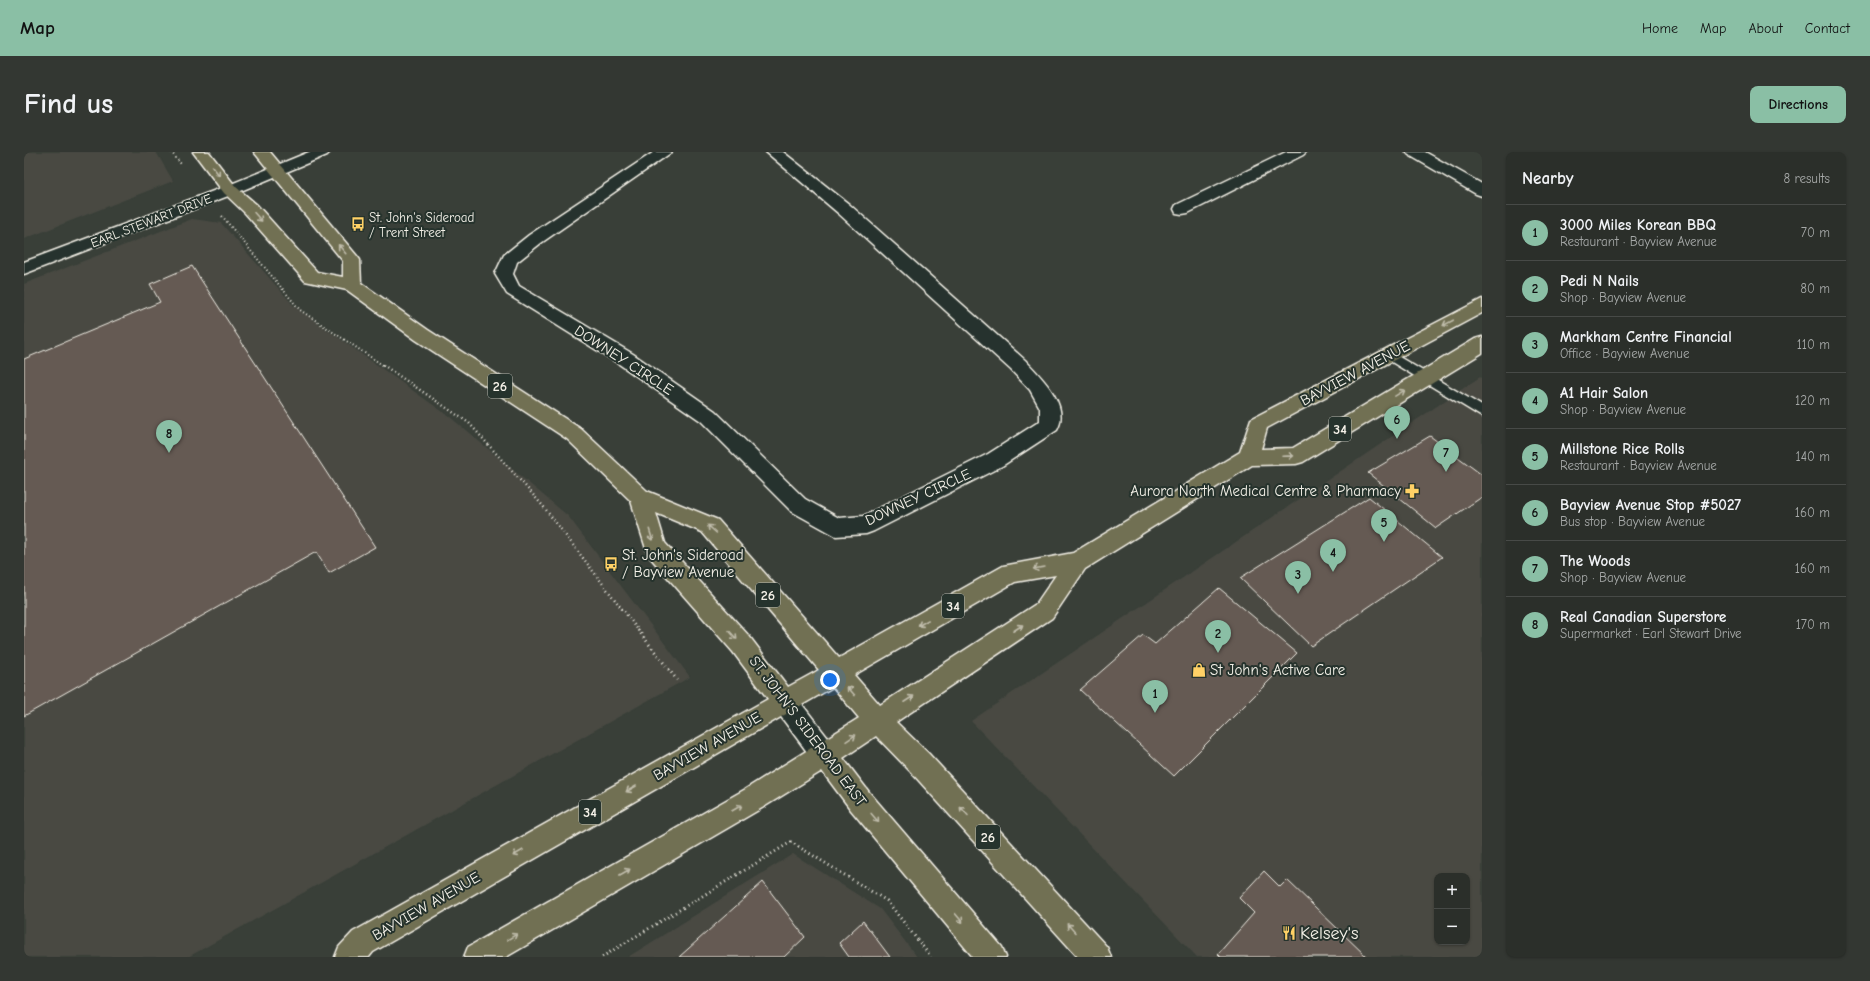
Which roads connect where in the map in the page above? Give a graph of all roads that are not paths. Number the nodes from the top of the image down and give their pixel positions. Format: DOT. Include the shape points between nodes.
graph roads {
  1 [pos="201,152"];
  2 [pos="262,152"];
  3 [pos="322,152"];
  4 [pos="664,152"];
  5 [pos="774,152"];
  6 [pos="1298,152"];
  7 [pos="1414,152"];
  8 [pos="278,171"];
  9 [pos="230,190"];
  10 [pos="1482,192"];
  11 [pos="1182,209"];
  12 [pos="24,268"];
  13 [pos="352,285"];
  14 [pos="1482,305"];
  15 [pos="1482,344"];
  16 [pos="1388,354"];
  17 [pos="1424,378"];
  18 [pos="1482,412"];
  19 [pos="1249,457"];
  20 [pos="640,497"];
  21 [pos="1078,562"];
  22 [pos="836,673"];
  23 [pos="784,702"];
  24 [pos="876,720"];
  25 [pos="825,755"];
  26 [pos="349,957"];
  27 [pos="478,957"];
  28 [pos="992,957"];
  29 [pos="1097,957"];
  1 -- 9 [label="main road, ST. JOHN'S SIDEROAD EAST / 26, one-way"];
  2 -- 8 [label="main road"];
  3 -- 8 [label="street, EARL STEWART DRIVE"];
  4 -- 5 [label="street, DOWNEY CIRCLE" via="535,239 510,259 504,274 513,290 626,359 708,416 798,505 836,527 866,525 995,460 1050,425 1050,408 1037,385 1018,365 844,208"];
  6 -- 11 [label="street"];
  7 -- 10 [label="street"];
  8 -- 9 [label="street, EARL STEWART DRIVE"];
  13 -- 8 [label="main road, one-way" via="351,260"];
  9 -- 12 [label="street, EARL STEWART DRIVE"];
  9 -- 13 [label="main road, ST. JOHN'S SIDEROAD EAST / 26, one-way" via="251,209 312,277"];
  13 -- 20 [label="main road, ST. JOHN'S SIDEROAD EAST / 26" via="422,335 574,434"];
  14 -- 16 [label="main road, BAYVIEW AVENUE, one-way"];
  15 -- 17 [label="main road, 34"];
  16 -- 17 [label="lane"];
  16 -- 19 [label="main road, BAYVIEW AVENUE" via="1258,424"];
  17 -- 18 [label="lane"];
  19 -- 17 [label="main road, 34, one-way" via="1296,456"];
  19 -- 21 [label="main road, BAYVIEW AVENUE / 34"];
  22 -- 20 [label="main road, ST. JOHN'S SIDEROAD EAST / 26, one-way" via="710,526"];
  20 -- 23 [label="main road, ST. JOHN'S SIDEROAD EAST / 26, one-way" via="656,548 741,644"];
  21 -- 22 [label="main road, BAYVIEW AVENUE / 34, one-way" via="1011,573"];
  24 -- 21 [label="main road, BAYVIEW AVENUE / 34, one-way" via="1044,610"];
  22 -- 23 [label="main road, BAYVIEW AVENUE / 34"];
  24 -- 22 [label="main road, ST. JOHN'S SIDEROAD EAST / 26, one-way"];
  23 -- 25 [label="street, ST. JOHN'S SIDEROAD EAST / 26"];
  23 -- 26 [label="main road, BAYVIEW AVENUE / 34, one-way" via="363,942"];
  25 -- 24 [label="main road, BAYVIEW AVENUE / 34, one-way"];
  29 -- 24 [label="main road, ST. JOHN'S SIDEROAD EAST / 26, one-way" via="920,763"];
  27 -- 25 [label="main road, BAYVIEW AVENUE / 34, one-way"];
  25 -- 28 [label="main road, ST. JOHN'S SIDEROAD EAST / 26, one-way" via="860,801"];
}
